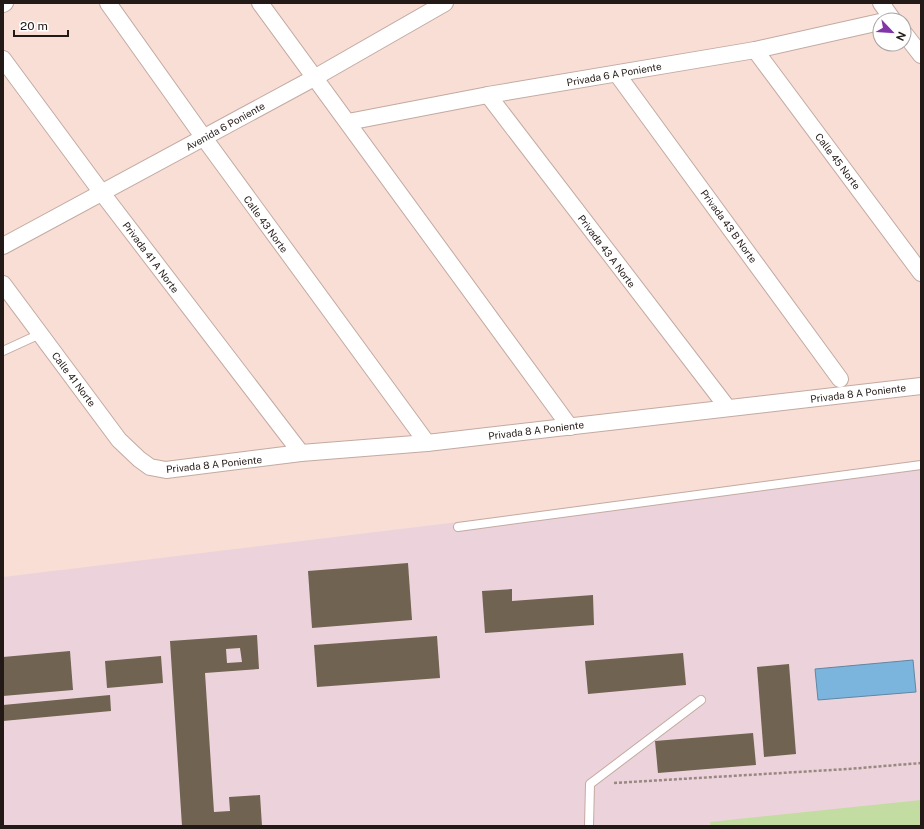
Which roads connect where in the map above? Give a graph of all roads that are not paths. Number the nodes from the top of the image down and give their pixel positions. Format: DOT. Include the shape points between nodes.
graph roads {
  1 [pos="108,3"];
  2 [pos="260,3"];
  3 [pos="445,3"];
  4 [pos="881,3"];
  5 [pos="887,12"];
  6 [pos="872,24"];
  7 [pos="912,43"];
  8 [pos="755,50"];
  9 [pos="921,55"];
  10 [pos="3,59"];
  11 [pos="617,74"];
  12 [pos="314,78"];
  13 [pos="488,95"];
  14 [pos="348,122"];
  15 [pos="204,138"];
  16 [pos="102,193"];
  17 [pos="3,246"];
  18 [pos="921,273"];
  19 [pos="3,284"];
  20 [pos="40,334"];
  21 [pos="3,351"];
  22 [pos="840,379"];
  23 [pos="921,386"];
  24 [pos="727,408"];
  25 [pos="570,427"];
  26 [pos="427,443"];
  27 [pos="301,453"];
  28 [pos="921,465"];
  29 [pos="150,467"];
  30 [pos="458,527"];
  31 [pos="701,700"];
  32 [pos="589,826"];
  1 -- 15 [label="street, Calle 43 Norte"];
  2 -- 12 [label="street"];
  3 -- 12 [label="street, Avenida 6 Poniente"];
  4 -- 5 [label="street"];
  6 -- 8 [label="street, Privada 6 A Poniente"];
  7 -- 9 [label="street"];
  8 -- 11 [label="street, Privada 6 A Poniente"];
  8 -- 18 [label="street, Calle 45 Norte"];
  10 -- 16 [label="street, Privada 41 A Norte"];
  11 -- 13 [label="street, Privada 6 A Poniente"];
  11 -- 22 [label="street, Privada 43 B Norte"];
  12 -- 14 [label="street"];
  12 -- 15 [label="street, Avenida 6 Poniente"];
  13 -- 14 [label="street, Privada 6 A Poniente"];
  13 -- 24 [label="street, Privada 43 A Norte"];
  14 -- 25 [label="street"];
  15 -- 16 [label="street, Avenida 6 Poniente"];
  15 -- 26 [label="street, Calle 43 Norte"];
  16 -- 17 [label="street, Avenida 6 Poniente"];
  16 -- 27 [label="street, Privada 41 A Norte"];
  19 -- 20 [label="street, Calle 41 Norte"];
  20 -- 21 [label="lane"];
  20 -- 29 [label="street, Calle 41 Norte" via="119,440"];
  23 -- 24 [label="street, Privada 8 A Poniente"];
  24 -- 25 [label="street, Privada 8 A Poniente"];
  25 -- 26 [label="street, Privada 8 A Poniente"];
  26 -- 27 [label="street, Privada 8 A Poniente"];
  27 -- 29 [label="street, Privada 8 A Poniente" via="166,470"];
  28 -- 30 [label="lane"];
  31 -- 32 [label="lane" via="590,784"];
}
